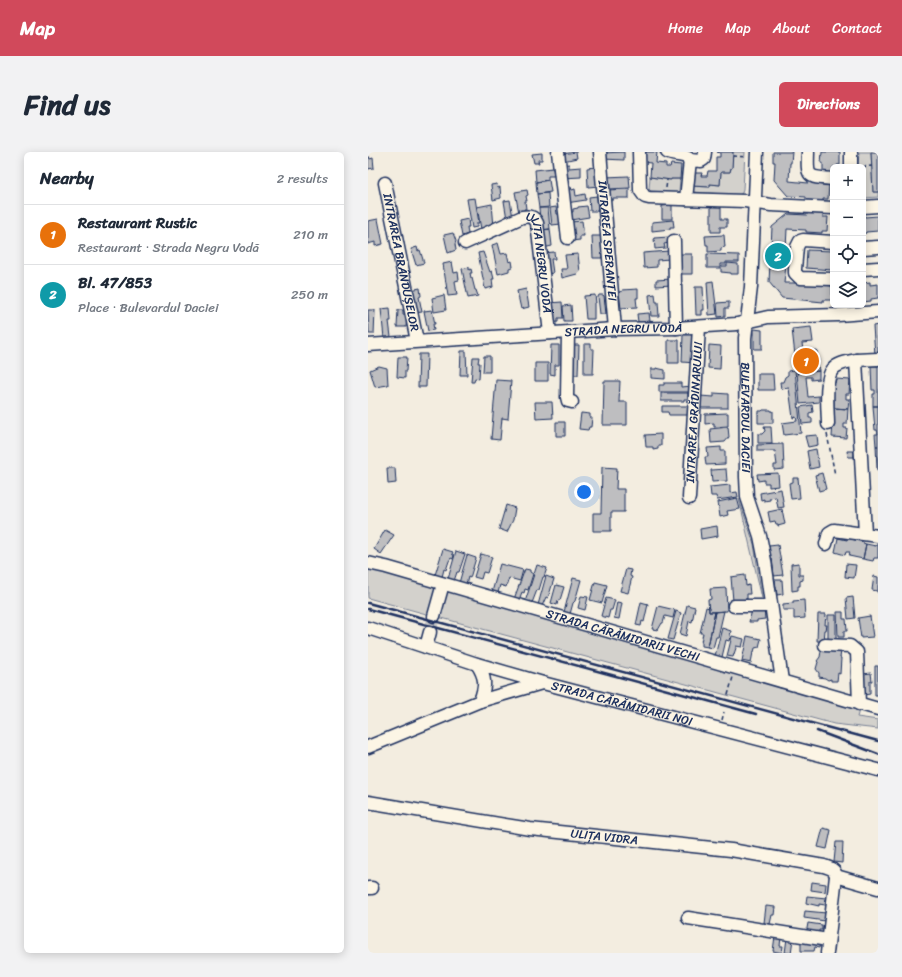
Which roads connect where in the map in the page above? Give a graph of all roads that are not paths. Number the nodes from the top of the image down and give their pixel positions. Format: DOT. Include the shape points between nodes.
graph roads {
  1 [pos="558,152"];
  2 [pos="600,152"];
  3 [pos="639,152"];
  4 [pos="667,152"];
  5 [pos="705,152"];
  6 [pos="808,152"];
  7 [pos="852,152"];
  8 [pos="752,154"];
  9 [pos="690,160"];
  10 [pos="851,164"];
  11 [pos="830,179"];
  12 [pos="385,183"];
  13 [pos="686,199"];
  14 [pos="755,202"];
  15 [pos="878,206"];
  16 [pos="866,207"];
  17 [pos="830,208"];
  18 [pos="568,238"];
  19 [pos="674,241"];
  20 [pos="830,242"];
  21 [pos="465,243"];
  22 [pos="878,247"];
  23 [pos="866,248"];
  24 [pos="878,268"];
  25 [pos="866,269"];
  26 [pos="830,279"];
  27 [pos="838,310"];
  28 [pos="878,312"];
  29 [pos="746,322"];
  30 [pos="699,327"];
  31 [pos="676,328"];
  32 [pos="615,329"];
  33 [pos="568,332"];
  34 [pos="550,333"];
  35 [pos="417,341"];
  36 [pos="368,345"];
  37 [pos="878,359"];
  38 [pos="856,360"];
  39 [pos="572,402"];
  40 [pos="828,424"];
  41 [pos="689,498"];
  42 [pos="865,534"];
  43 [pos="878,536"];
  44 [pos="826,544"];
  45 [pos="368,564"];
  46 [pos="443,584"];
  47 [pos="734,606"];
  48 [pos="771,606"];
  49 [pos="434,616"];
  50 [pos="368,628"];
  51 [pos="430,632"];
  52 [pos="825,645"];
  53 [pos="426,646"];
  54 [pos="477,664"];
  55 [pos="782,681"];
  56 [pos="543,683"];
  57 [pos="480,701"];
  58 [pos="859,704"];
  59 [pos="878,709"];
  60 [pos="368,747"];
  61 [pos="878,770"];
  62 [pos="368,802"];
  63 [pos="836,876"];
  64 [pos="878,888"];
  65 [pos="688,918"];
  66 [pos="829,949"];
  1 -- 18 [label="street"];
  2 -- 32 [label="street, INTRAREA SPERANȚEI"];
  3 -- 13 [label="street" via="642,194 649,198"];
  4 -- 9 [label="street"];
  5 -- 9 [label="street" via="701,161"];
  6 -- 11 [label="street" via="807,170 810,175 815,178"];
  7 -- 10 [label="street"];
  8 -- 14 [label="street, BULEVARDUL DACIEI"];
  9 -- 13 [label="street"];
  12 -- 35 [label="street, INTRAREA BRÂNDUȘELOR"];
  13 -- 14 [label="street"];
  14 -- 17 [label="street"];
  14 -- 29 [label="street, BULEVARDUL DACIEI" via="751,287"];
  15 -- 16 [label="street"];
  19 -- 31 [label="street"];
  20 -- 26 [label="street" via="800,242 797,247 795,269 800,278"];
  21 -- 34 [label="street, ULIȚA NEGRU VODĂ" via="522,217 535,219"];
  22 -- 23 [label="street"];
  24 -- 25 [label="street"];
  27 -- 28 [label="street, STRADA NEGRU VODĂ"];
  27 -- 29 [label="street, STRADA NEGRU VODĂ" via="768,317"];
  29 -- 30 [label="street, STRADA NEGRU VODĂ"];
  29 -- 48 [label="street, BULEVARDUL DACIEI" via="746,487 760,536"];
  30 -- 31 [label="street, STRADA NEGRU VODĂ"];
  30 -- 41 [label="street, INTRAREA GRĂDINARULUI"];
  31 -- 32 [label="street, STRADA NEGRU VODĂ"];
  32 -- 33 [label="street, STRADA NEGRU VODĂ"];
  33 -- 34 [label="street, STRADA NEGRU VODĂ"];
  33 -- 39 [label="street" via="567,397 568,401"];
  34 -- 35 [label="street, STRADA NEGRU VODĂ"];
  35 -- 36 [label="street, STRADA NEGRU VODĂ"];
  37 -- 38 [label="street"];
  38 -- 40 [label="street" via="839,364 831,371 828,384"];
  38 -- 42 [label="street"];
  42 -- 43 [label="street"];
  42 -- 44 [label="street" via="834,530 829,533"];
  45 -- 46 [label="street, STRADA CĂRĂMIDARII VECHI"];
  46 -- 49 [label="street"];
  46 -- 55 [label="street, STRADA CĂRĂMIDARII VECHI"];
  47 -- 48 [label="street"];
  48 -- 55 [label="street, BULEVARDUL DACIEI"];
  50 -- 53 [label="street, STRADA CĂRĂMIDARII NOI"];
  51 -- 53 [label="street"];
  52 -- 58 [label="street" via="850,646 856,652"];
  53 -- 54 [label="street, STRADA CĂRĂMIDARII NOI"];
  54 -- 56 [label="street, STRADA CĂRĂMIDARII NOI"];
  54 -- 57 [label="street" via="485,680"];
  55 -- 58 [label="street, STRADA CĂRĂMIDARII VECHI"];
  56 -- 57 [label="street"];
  56 -- 61 [label="street, STRADA CĂRĂMIDARII NOI"];
  57 -- 60 [label="street"];
  58 -- 59 [label="street, STRADA CĂRĂMIDARII VECHI"];
  62 -- 63 [label="street, ULIȚA VIDRA" via="530,830 752,854 824,866 832,869"];
  63 -- 64 [label="street, ULIȚA VIDRA"];
  63 -- 66 [label="street"];
  65 -- 66 [label="street"];
}
